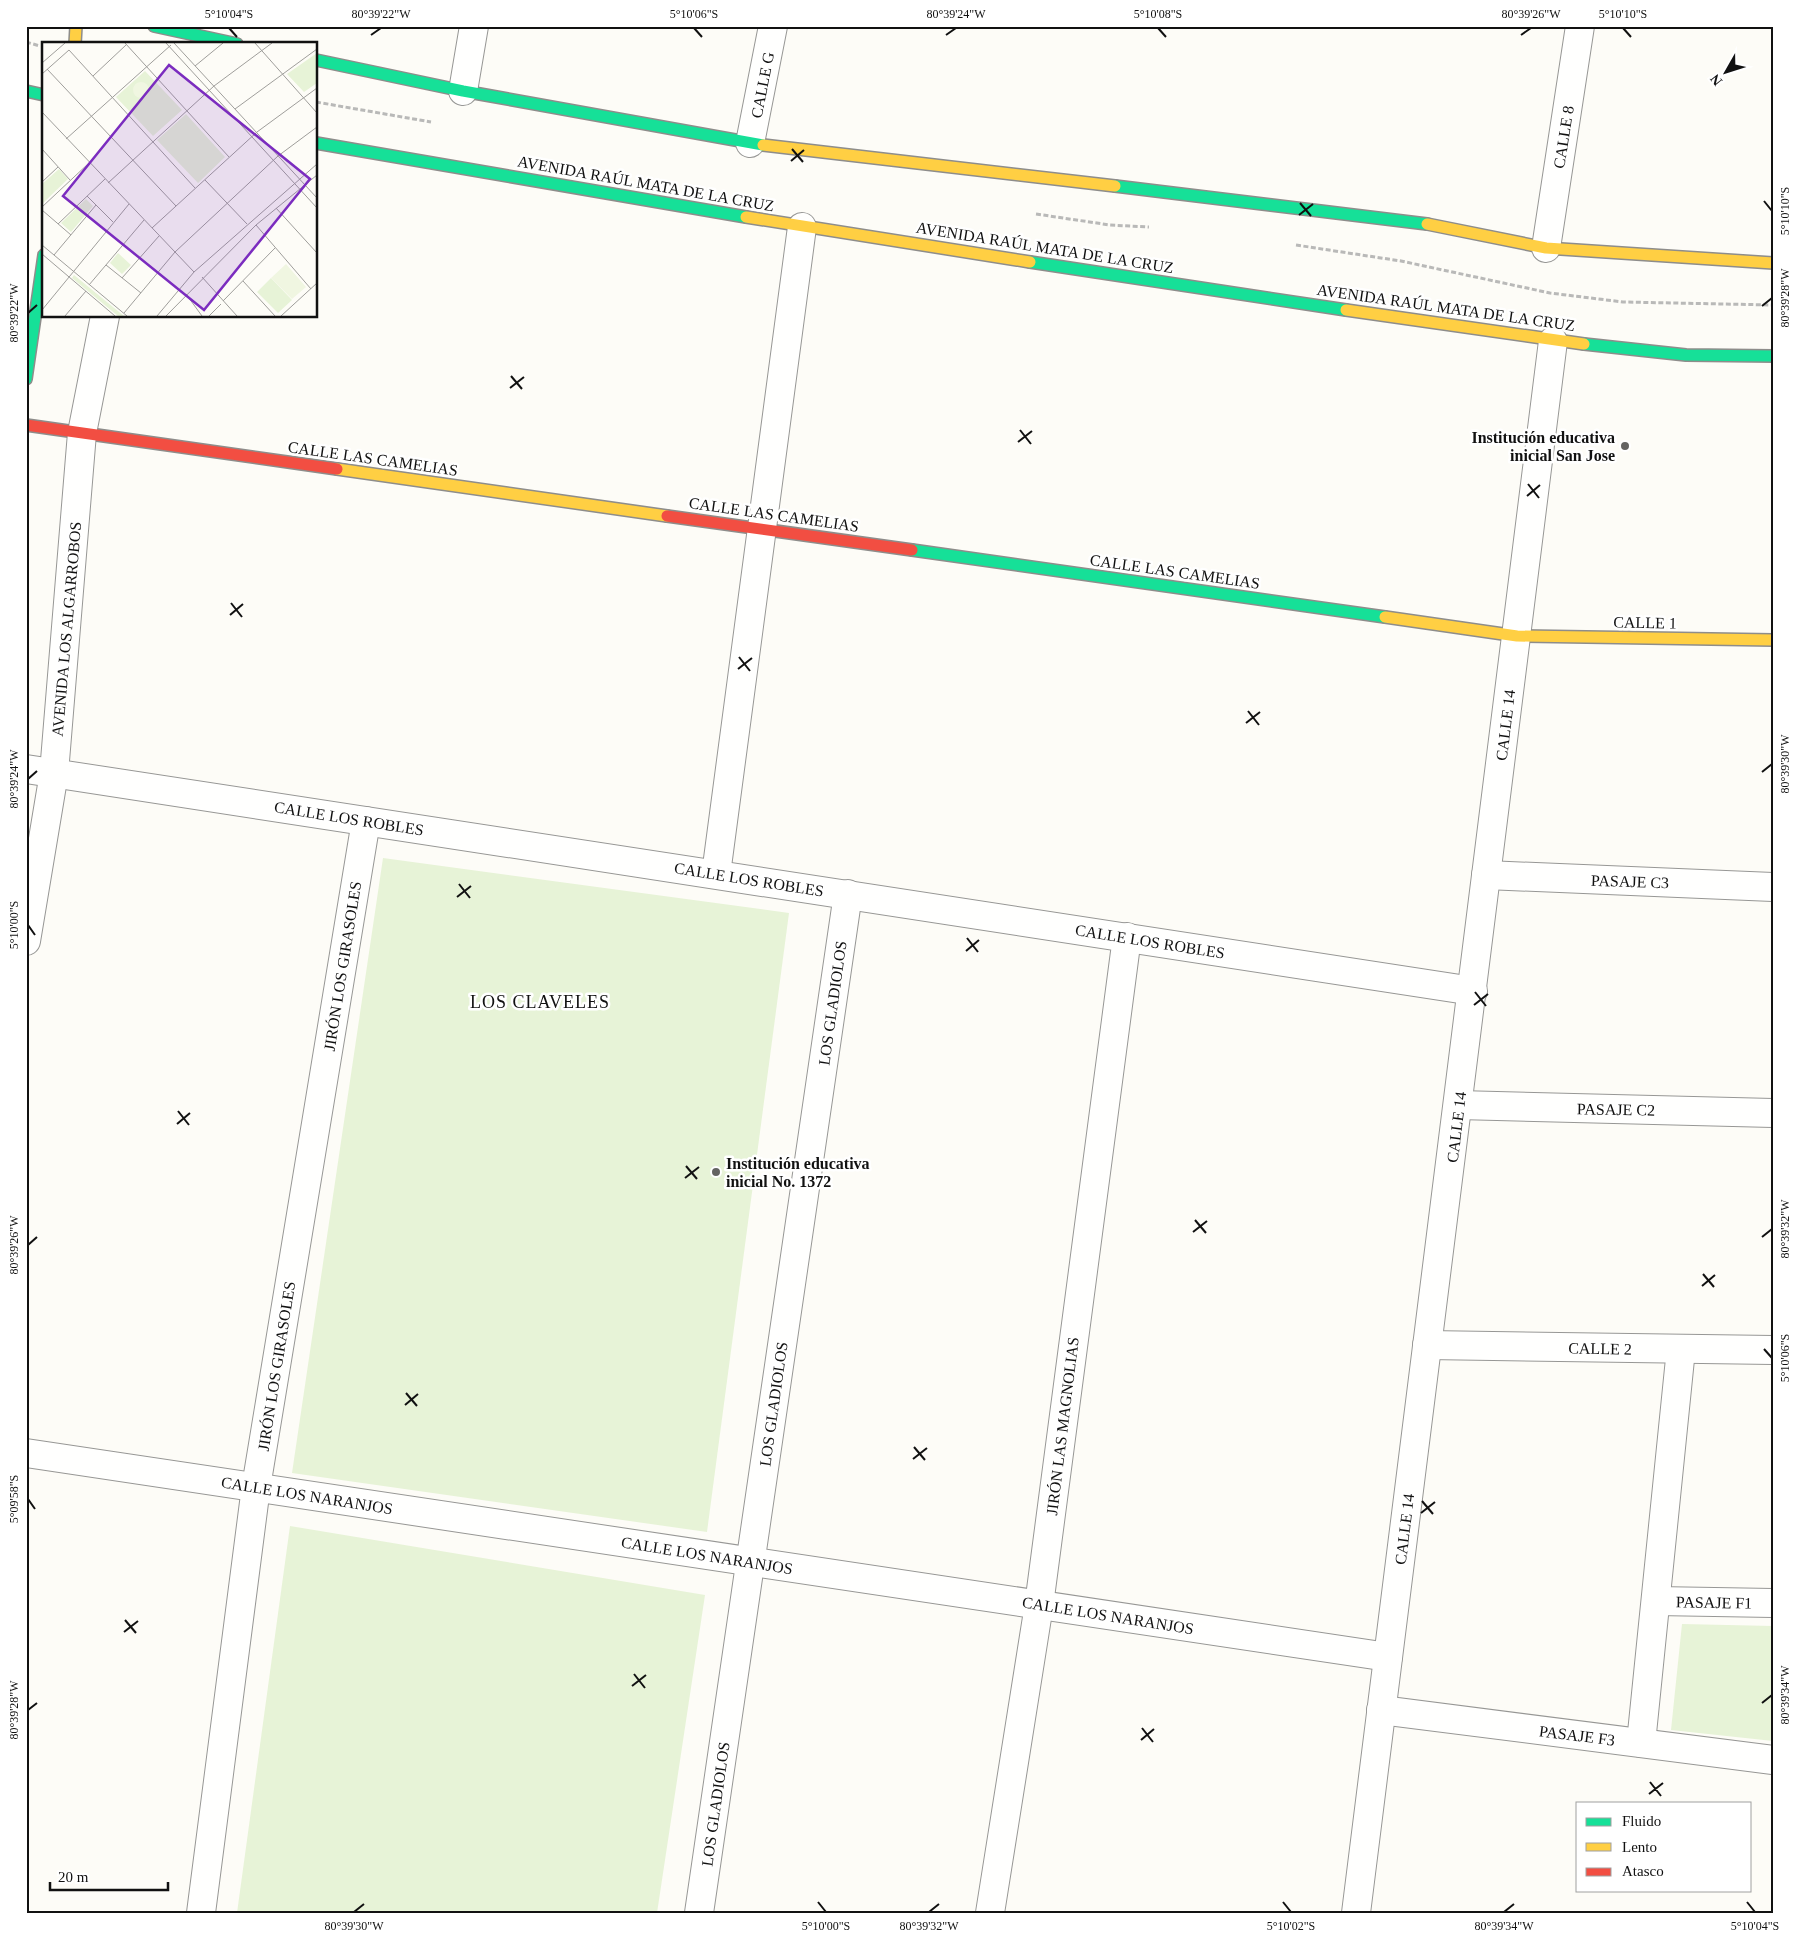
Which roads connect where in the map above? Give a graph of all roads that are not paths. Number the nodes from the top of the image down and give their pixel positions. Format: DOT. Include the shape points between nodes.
graph roads {
  1 [pos="76,26"];
  2 [pos="474,26"];
  3 [pos="773,26"];
  4 [pos="1580,26"];
  5 [pos="154,29"];
  6 [pos="75,42"];
  7 [pos="227,42"];
  8 [pos="318,60"];
  9 [pos="26,91"];
  10 [pos="463,91"];
  11 [pos="42,95"];
  12 [pos="750,143"];
  13 [pos="318,144"];
  14 [pos="802,227"];
  15 [pos="1546,248"];
  16 [pos="1773,263"];
  17 [pos="42,269"];
  18 [pos="105,318"];
  19 [pos="1553,341"];
  20 [pos="1773,356"];
  21 [pos="26,379"];
  22 [pos="26,425"];
  23 [pos="82,433"];
  24 [pos="763,529"];
  25 [pos="1517,636"];
  26 [pos="1773,640"];
  27 [pos="26,769"];
  28 [pos="54,773"];
  29 [pos="366,821"];
  30 [pos="716,874"];
  31 [pos="1486,875"];
  32 [pos="1773,887"];
  33 [pos="848,894"];
  34 [pos="1127,937"];
  35 [pos="26,942"];
  36 [pos="1473,990"];
  37 [pos="1458,1105"];
  38 [pos="1773,1112"];
  39 [pos="1428,1345"];
  40 [pos="1681,1349"];
  41 [pos="1773,1350"];
  42 [pos="26,1453"];
  43 [pos="256,1488"];
  44 [pos="750,1562"];
  45 [pos="1656,1601"];
  46 [pos="1773,1603"];
  47 [pos="1039,1605"];
  48 [pos="1388,1657"];
  49 [pos="1381,1710"];
  50 [pos="1641,1743"];
  51 [pos="1773,1760"];
  52 [pos="201,1913"];
  53 [pos="699,1913"];
  54 [pos="990,1913"];
  55 [pos="1356,1913"];
  1 -- 6 [label="main road"];
  2 -- 10 [label="street"];
  3 -- 12 [label="street, CALLE G"];
  4 -- 15 [label="street, CALLE 8"];
  5 -- 7 [label="main road"];
  8 -- 10 [label="main road"];
  9 -- 11 [label="main road"];
  10 -- 12 [label="main road"];
  12 -- 15 [label="main road" via="1409,221"];
  13 -- 14 [label="main road, AVENIDA RAÚL MATA DE LA CRUZ"];
  14 -- 19 [label="main road, AVENIDA RAÚL MATA DE LA CRUZ"];
  14 -- 24 [label="street"];
  15 -- 16 [label="main road"];
  17 -- 21 [label="main road"];
  18 -- 23 [label="street, AVENIDA LOS ALGARROBOS"];
  19 -- 20 [label="main road, AVENIDA RAÚL MATA DE LA CRUZ" via="1686,355"];
  19 -- 25 [label="street, CALLE 14"];
  22 -- 23 [label="main road, CALLE LAS CAMELIAS"];
  23 -- 24 [label="main road, CALLE LAS CAMELIAS"];
  23 -- 28 [label="street, AVENIDA LOS ALGARROBOS"];
  24 -- 25 [label="main road, CALLE LAS CAMELIAS"];
  24 -- 30 [label="street"];
  25 -- 26 [label="main road, CALLE 1"];
  25 -- 31 [label="street, CALLE 14"];
  27 -- 28 [label="street, CALLE LOS ROBLES"];
  28 -- 29 [label="street, CALLE LOS ROBLES"];
  28 -- 35 [label="street, AVENIDA LOS ALGARROBOS"];
  29 -- 30 [label="street, CALLE LOS ROBLES"];
  29 -- 43 [label="street, JIRÓN LOS GIRASOLES"];
  30 -- 33 [label="street, CALLE LOS ROBLES"];
  31 -- 32 [label="street, PASAJE C3"];
  31 -- 36 [label="street, CALLE 14"];
  33 -- 34 [label="street, CALLE LOS ROBLES"];
  33 -- 44 [label="street, LOS GLADIOLOS"];
  34 -- 36 [label="street, CALLE LOS ROBLES"];
  34 -- 47 [label="street, JIRÓN LAS MAGNOLIAS"];
  36 -- 37 [label="street, CALLE 14"];
  37 -- 38 [label="street, PASAJE C2"];
  37 -- 39 [label="street, CALLE 14"];
  39 -- 40 [label="street, CALLE 2"];
  39 -- 48 [label="street, CALLE 14"];
  40 -- 41 [label="street, CALLE 2"];
  40 -- 45 [label="street"];
  42 -- 43 [label="street, CALLE LOS NARANJOS"];
  43 -- 44 [label="street, CALLE LOS NARANJOS"];
  43 -- 52 [label="street, JIRÓN LOS GIRASOLES"];
  44 -- 47 [label="street, CALLE LOS NARANJOS"];
  44 -- 53 [label="street, LOS GLADIOLOS"];
  45 -- 46 [label="street, PASAJE F1"];
  45 -- 50 [label="street"];
  47 -- 48 [label="street, CALLE LOS NARANJOS"];
  47 -- 54 [label="street, JIRÓN LAS MAGNOLIAS"];
  48 -- 49 [label="street, CALLE 14"];
  49 -- 50 [label="street, PASAJE F3"];
  49 -- 55 [label="street, CALLE 14"];
  50 -- 51 [label="street, PASAJE F3"];
}
